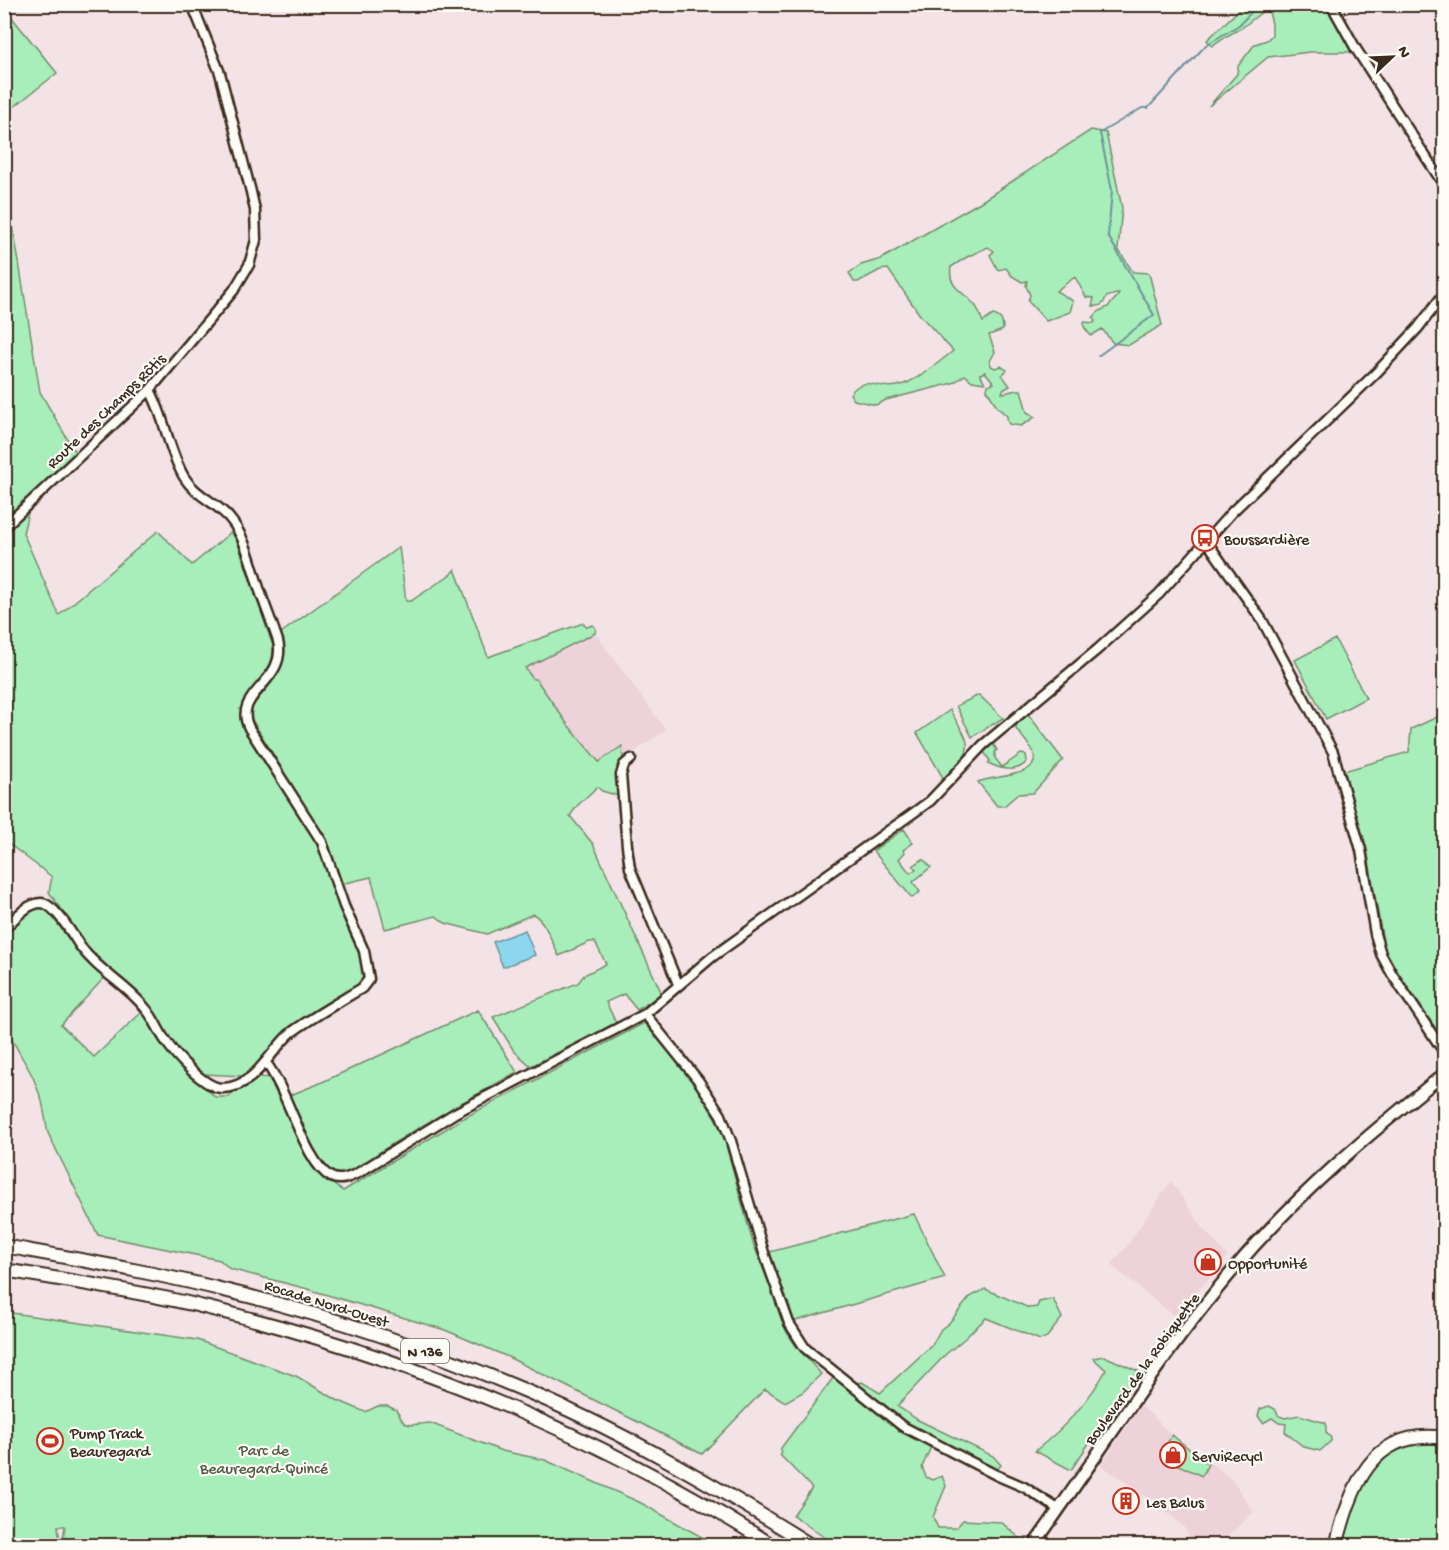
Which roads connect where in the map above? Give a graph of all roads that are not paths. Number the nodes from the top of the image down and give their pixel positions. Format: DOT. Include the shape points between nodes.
graph roads {
  1 [pos="192,4"];
  2 [pos="1331,4"];
  3 [pos="1444,185"];
  4 [pos="1444,294"];
  5 [pos="150,390"];
  6 [pos="4,527"];
  7 [pos="1207,542"];
  8 [pos="631,759"];
  9 [pos="4,929"];
  10 [pos="678,984"];
  11 [pos="645,1014"];
  12 [pos="1444,1052"];
  13 [pos="266,1063"];
  14 [pos="1444,1074"];
  15 [pos="4,1246"];
  16 [pos="4,1270"];
  17 [pos="1444,1438"];
  18 [pos="1058,1509"];
  19 [pos="772,1545"];
  20 [pos="812,1545"];
  21 [pos="1033,1545"];
  22 [pos="1336,1545"];
  1 -- 5 [label="street, Route des Champs Rôtis" via="220,73 239,141 255,210 256,240 249,265 234,290"];
  2 -- 3 [label="street"];
  4 -- 7 [label="street" via="1377,372 1232,512"];
  5 -- 6 [label="street, Route des Champs Rôtis"];
  5 -- 13 [label="street" via="182,474 197,492 228,516 240,535 280,655 262,687 248,702 244,718 322,842 364,951 369,979 362,988 293,1031"];
  7 -- 10 [label="street" via="1139,612 983,745 930,801"];
  7 -- 12 [label="street" via="1263,620 1333,752 1363,858 1381,954"];
  8 -- 10 [label="street" via="621,775 630,868"];
  9 -- 13 [label="street" via="30,906 50,906 86,953 141,1003 169,1046 210,1086 225,1088 240,1083"];
  10 -- 11 [label="street"];
  11 -- 13 [label="street" via="455,1113 342,1179 329,1176 310,1151 278,1078"];
  11 -- 18 [label="street" via="721,1115 759,1241 789,1323 805,1348 902,1426 1024,1487"];
  14 -- 18 [label="main road, Boulevard de la Robiquette" via="1321,1177 1241,1261 1149,1377"];
  15 -- 20 [label="highway, Rocade Nord-Ouest / N 136" via="232,1292 439,1356 600,1425"];
  16 -- 19 [label="highway, N 136" via="199,1306 396,1364 577,1437"];
  17 -- 22 [label="highway" via="1422,1437 1401,1442 1371,1462 1352,1491"];
  18 -- 21 [label="main road, Boulevard de la Robiquette"];
}
